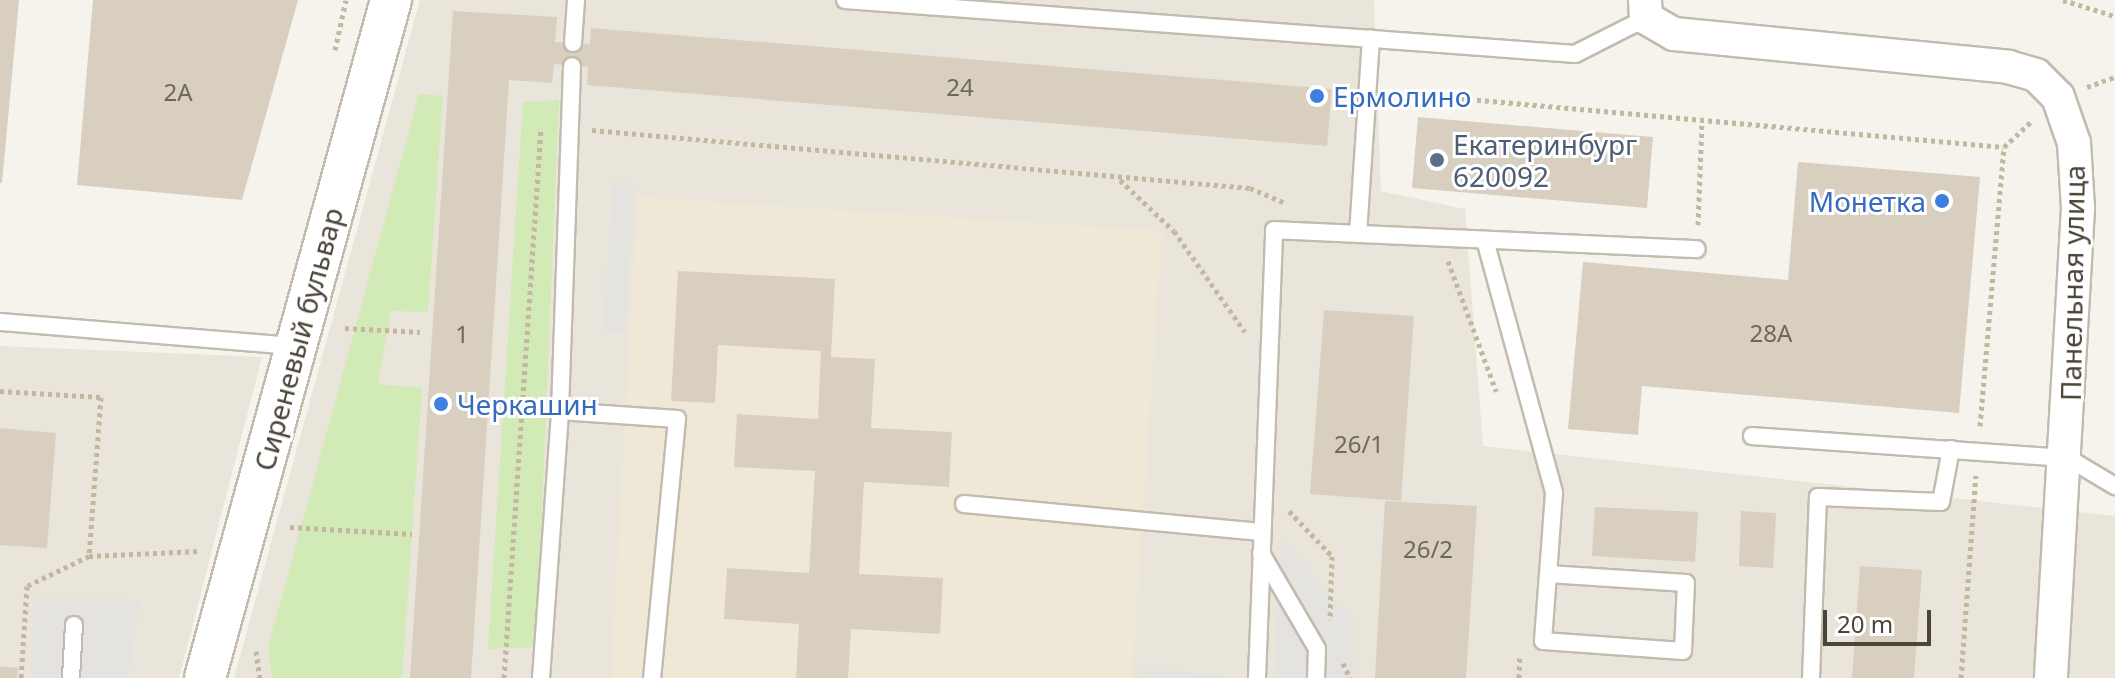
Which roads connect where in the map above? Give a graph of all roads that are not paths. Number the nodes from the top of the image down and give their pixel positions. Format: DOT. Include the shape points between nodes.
graph roads {
  1 [pos="391,0"];
  2 [pos="576,0"];
  3 [pos="845,0"];
  4 [pos="1646,9"];
  5 [pos="1371,38"];
  6 [pos="573,43"];
  7 [pos="572,66"];
  8 [pos="1358,234"];
  9 [pos="1485,240"];
  10 [pos="1697,249"];
  11 [pos="0,322"];
  12 [pos="296,346"];
  13 [pos="560,411"];
  14 [pos="1752,436"];
  15 [pos="1951,449"];
  16 [pos="2068,458"];
  17 [pos="2115,486"];
  18 [pos="964,504"];
  19 [pos="1261,532"];
  20 [pos="1260,552"];
  21 [pos="1548,574"];
  22 [pos="74,625"];
  23 [pos="71,678"];
  24 [pos="205,678"];
  25 [pos="541,678"];
  26 [pos="652,678"];
  27 [pos="1257,678"];
  28 [pos="1316,678"];
  29 [pos="1811,678"];
  30 [pos="2051,678"];
  1 -- 12 [label="street, Сиреневый бульвар"];
  2 -- 6 [label="lane"];
  3 -- 5 [label="lane"];
  4 -- 5 [label="lane" via="1575,54"];
  4 -- 16 [label="street, Панельная улица" via="1674,34 2008,67 2036,75 2058,97 2074,143 2078,208"];
  5 -- 8 [label="lane"];
  7 -- 13 [label="lane"];
  8 -- 9 [label="lane"];
  8 -- 19 [label="lane" via="1274,230"];
  9 -- 10 [label="lane"];
  9 -- 21 [label="lane" via="1554,493"];
  11 -- 12 [label="lane"];
  12 -- 24 [label="street, Сиреневый бульвар"];
  13 -- 25 [label="lane"];
  13 -- 26 [label="lane" via="677,419"];
  14 -- 15 [label="lane"];
  15 -- 16 [label="lane"];
  15 -- 29 [label="lane" via="1941,502 1818,497"];
  16 -- 17 [label="lane"];
  16 -- 30 [label="street, Панельная улица"];
  18 -- 19 [label="lane"];
  19 -- 20 [label="lane"];
  20 -- 27 [label="lane"];
  20 -- 28 [label="lane" via="1317,649"];
  21 -- 21 [label="lane" via="1543,641 1683,651 1686,583"];
  22 -- 23 [label="lane"];
}
